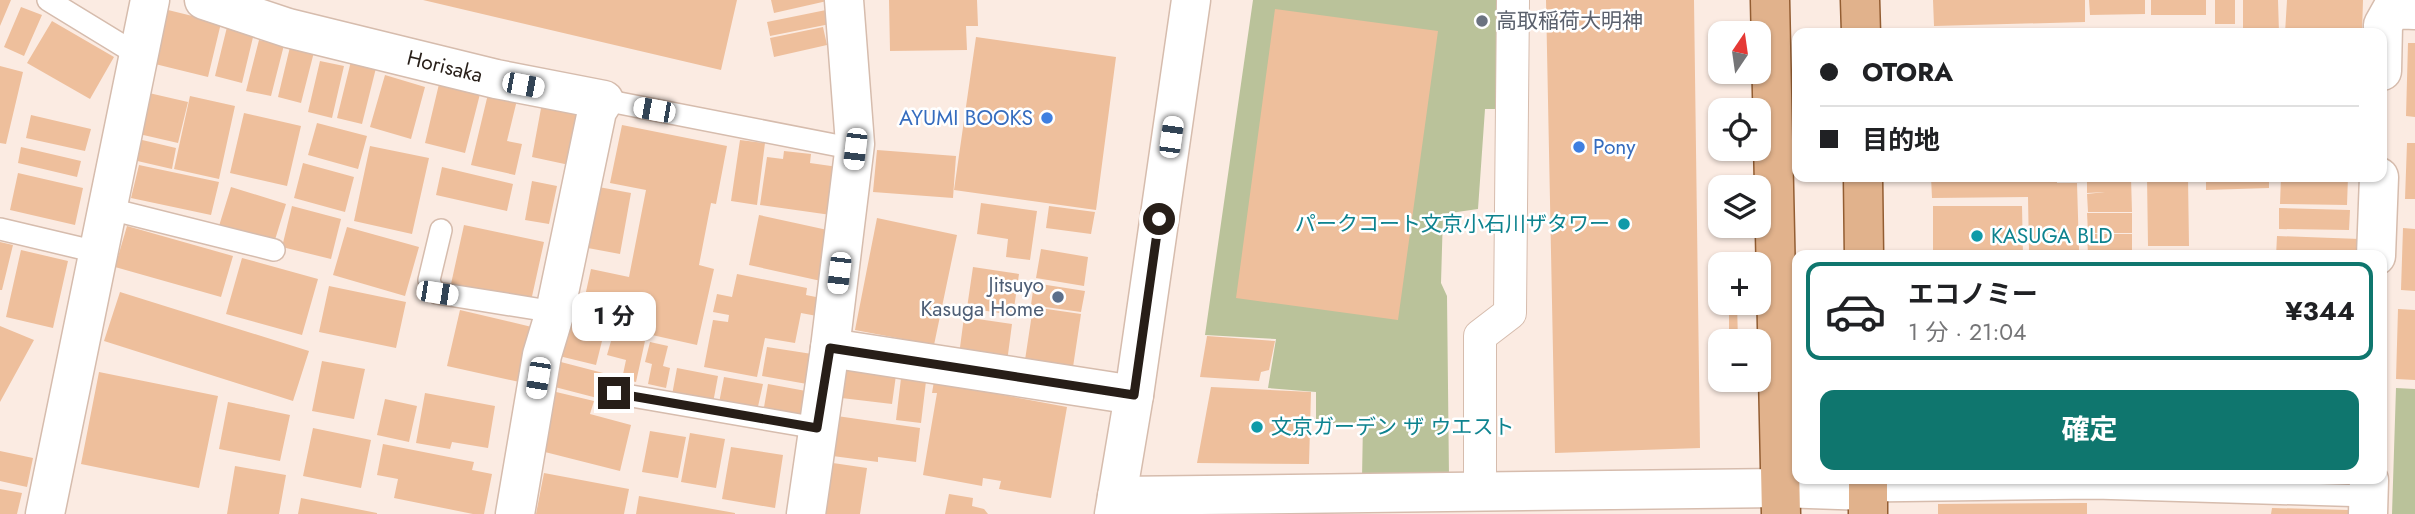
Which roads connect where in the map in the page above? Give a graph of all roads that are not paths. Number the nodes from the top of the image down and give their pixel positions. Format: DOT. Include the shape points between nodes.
graph roads {
  1 [pos="48,0"];
  2 [pos="149,0"];
  3 [pos="204,0"];
  4 [pos="844,0"];
  5 [pos="1191,0"];
  6 [pos="1513,0"];
  7 [pos="1770,0"];
  8 [pos="1860,0"];
  9 [pos="2415,10"];
  10 [pos="1861,28"];
  11 [pos="2383,28"];
  12 [pos="138,55"];
  13 [pos="604,100"];
  14 [pos="855,149"];
  15 [pos="1863,182"];
  16 [pos="2379,182"];
  17 [pos="106,208"];
  18 [pos="0,229"];
  19 [pos="441,230"];
  20 [pos="274,250"];
  21 [pos="1864,250"];
  22 [pos="2376,250"];
  23 [pos="97,252"];
  24 [pos="555,312"];
  25 [pos="830,348"];
  26 [pos="614,393"];
  27 [pos="1134,395"];
  28 [pos="817,428"];
  29 [pos="1480,492"];
  30 [pos="1868,495"];
  31 [pos="2369,496"];
  32 [pos="1781,501"];
  33 [pos="1115,505"];
  34 [pos="45,514"];
  35 [pos="515,514"];
  36 [pos="806,514"];
  1 -- 12 [label="lane"];
  2 -- 12 [label="street"];
  3 -- 13 [label="street, Horisaka" via="288,28 496,79"];
  4 -- 14 [label="street"];
  5 -- 27 [label="street"];
  6 -- 29 [label="street" via="1510,313 1480,336"];
  7 -- 32 [label="main road"];
  8 -- 10 [label="main road"];
  9 -- 11 [label="street" via="2392,9"];
  12 -- 17 [label="street"];
  13 -- 14 [label="lane, Horisaka"];
  13 -- 24 [label="street" via="597,111"];
  14 -- 25 [label="street"];
  15 -- 21 [label="main road"];
  16 -- 22 [label="street"];
  17 -- 20 [label="lane"];
  17 -- 23 [label="street"];
  18 -- 23 [label="lane"];
  19 -- 24 [label="lane" via="429,280 437,293"];
  23 -- 34 [label="street"];
  24 -- 35 [label="street" via="542,355"];
  25 -- 27 [label="street"];
  25 -- 28 [label="street"];
  26 -- 28 [label="lane"];
  27 -- 33 [label="street"];
  28 -- 36 [label="street"];
  29 -- 32 [label="street"];
  29 -- 33 [label="street"];
  30 -- 31 [label="lane" via="2095,488"];
  30 -- 32 [label="street"];
}
